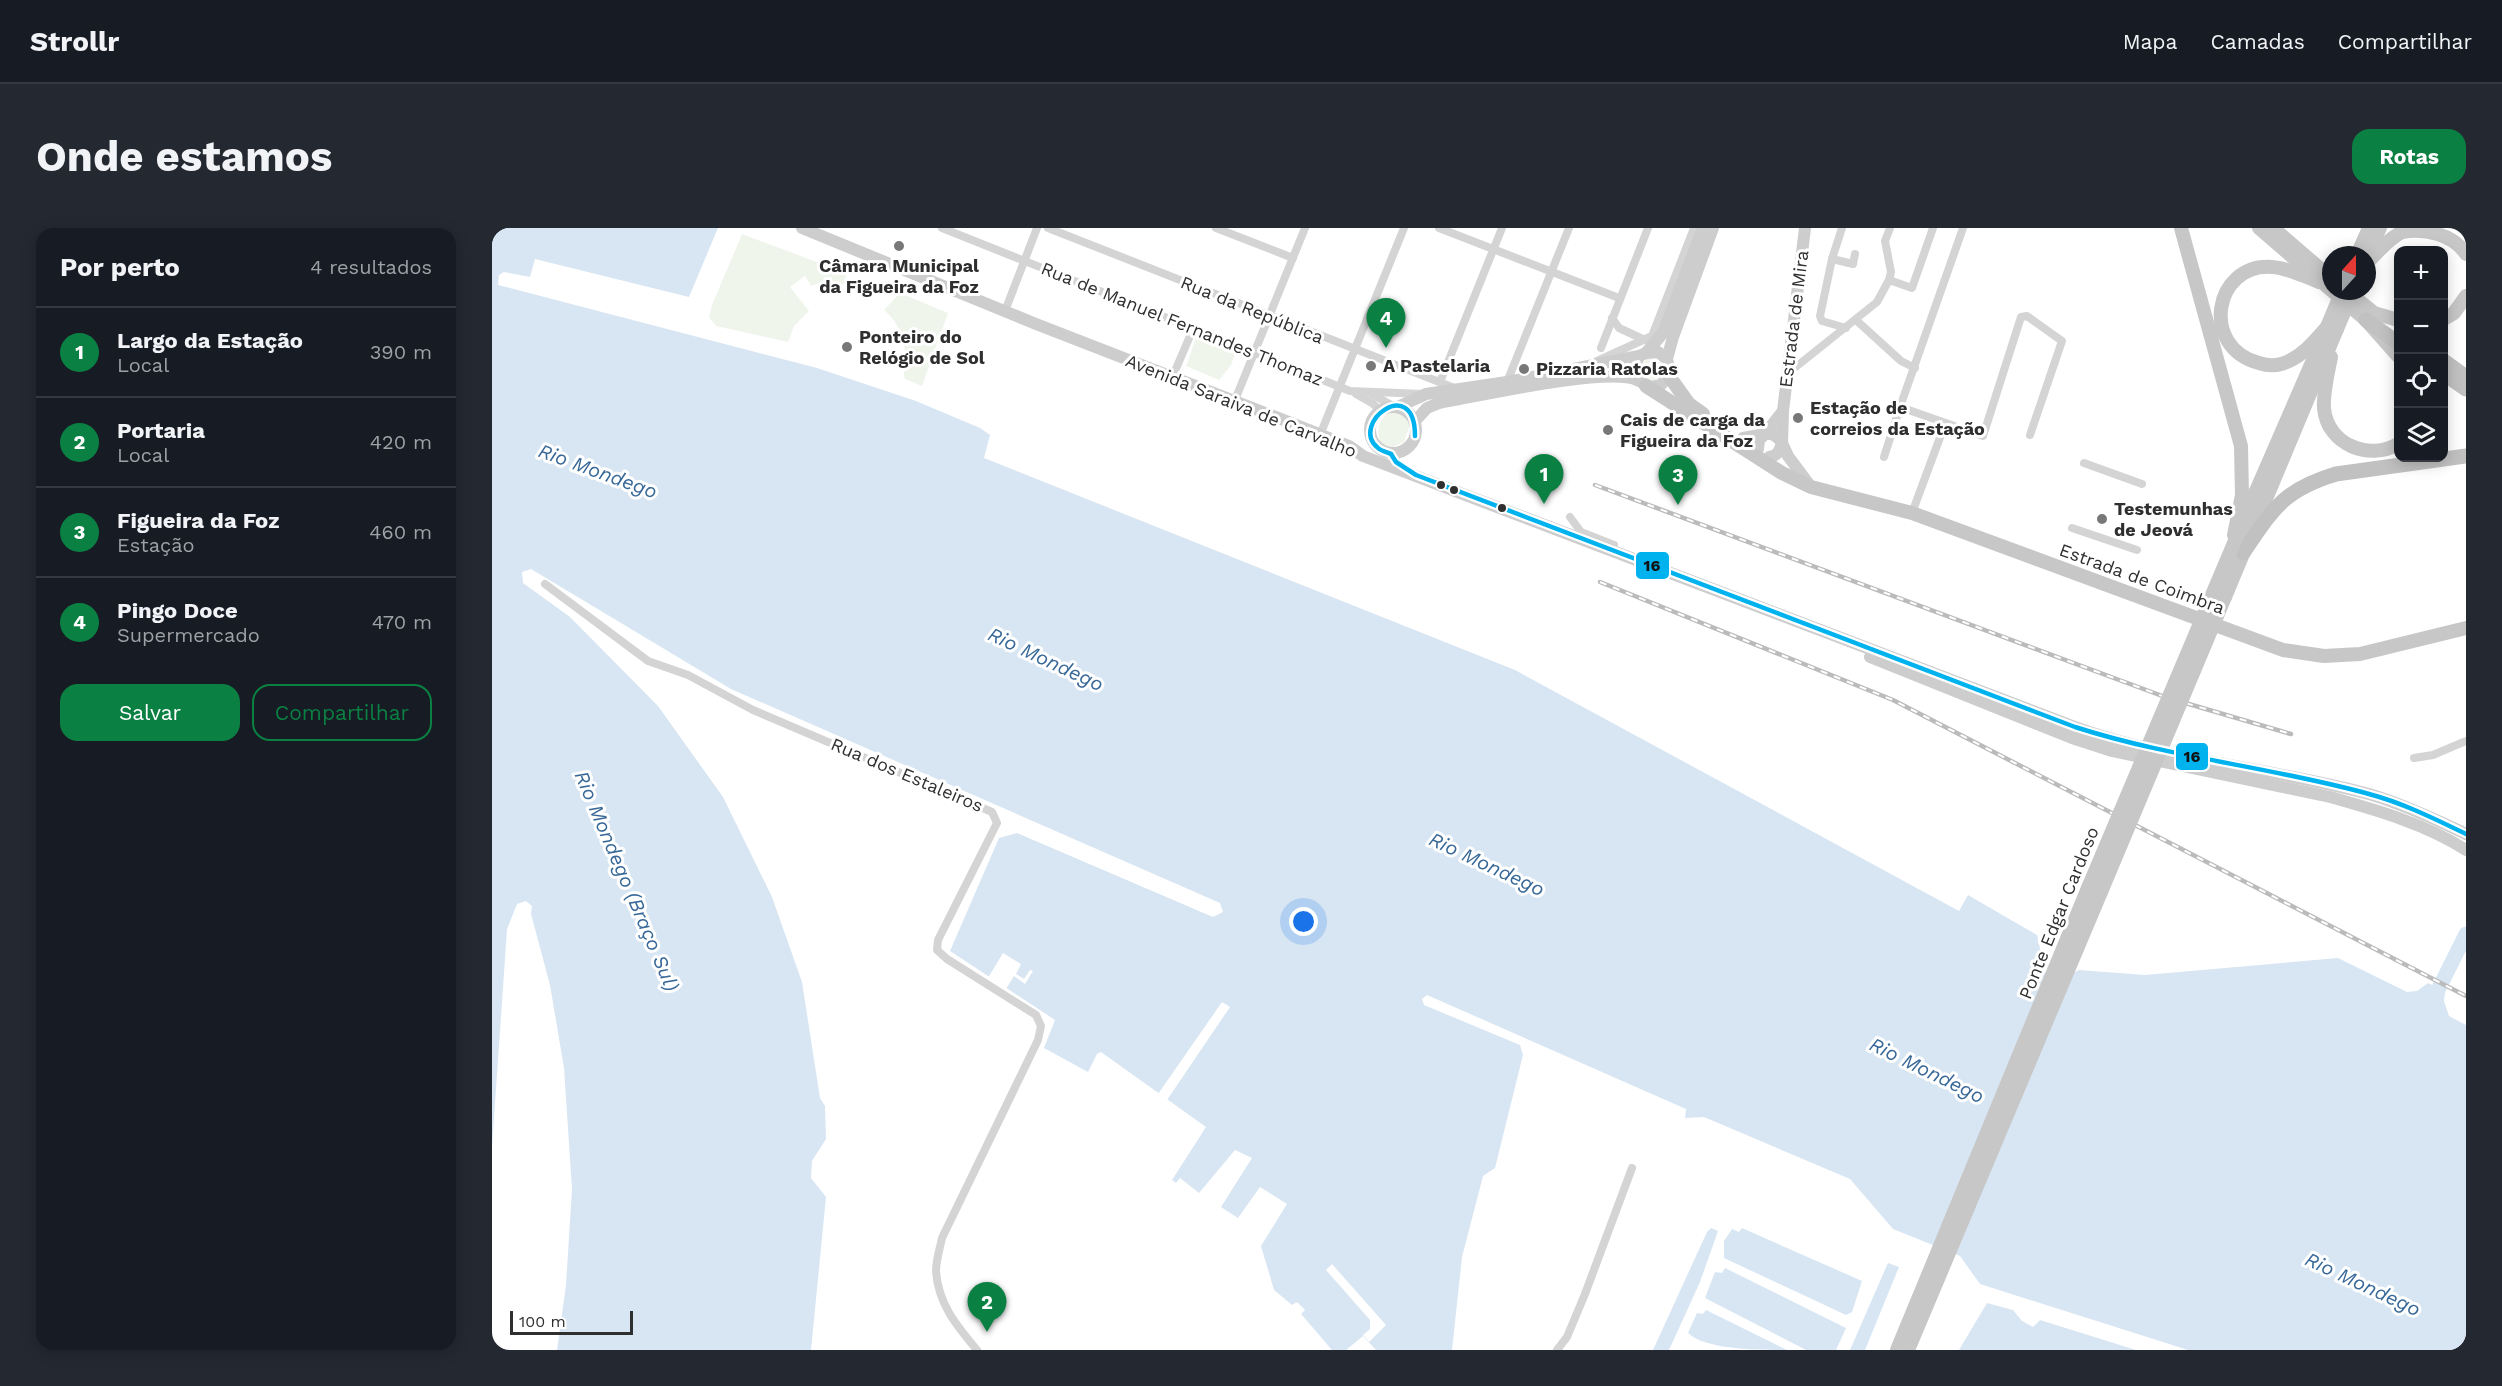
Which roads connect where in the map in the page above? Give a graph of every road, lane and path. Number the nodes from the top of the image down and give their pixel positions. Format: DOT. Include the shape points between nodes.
graph roads {
  1 [pos="802,228"];
  2 [pos="942,228"];
  3 [pos="1037,228"];
  4 [pos="1048,228"];
  5 [pos="1216,228"];
  6 [pos="1305,228"];
  7 [pos="1404,228"];
  8 [pos="1439,228"];
  9 [pos="1502,228"];
  10 [pos="1569,228"];
  11 [pos="1648,228"];
  12 [pos="1694,228"];
  13 [pos="1703,228"];
  14 [pos="1713,228"];
  15 [pos="1805,228"];
  16 [pos="1842,228"];
  17 [pos="1890,228"];
  18 [pos="1933,228"];
  19 [pos="1963,228"];
  20 [pos="2181,228"];
  21 [pos="2259,228"];
  22 [pos="2273,228"];
  23 [pos="2283,228"];
  24 [pos="2362,228"];
  25 [pos="2369,228"];
  26 [pos="2380,228"];
  27 [pos="2359,246"];
  28 [pos="2361,246"];
  29 [pos="2372,246"];
  30 [pos="1494,250"];
  31 [pos="1856,254"];
  32 [pos="2376,254"];
  33 [pos="2466,254"];
  34 [pos="2304,255"];
  35 [pos="1293,258"];
  36 [pos="1832,259"];
  37 [pos="1025,261"];
  38 [pos="1550,273"];
  39 [pos="2322,276"];
  40 [pos="2322,278"];
  41 [pos="2322,279"];
  42 [pos="1889,280"];
  43 [pos="2466,296"];
  44 [pos="1619,298"];
  45 [pos="2341,300"];
  46 [pos="2348,300"];
  47 [pos="2350,300"];
  48 [pos="2353,300"];
  49 [pos="1005,311"];
  50 [pos="1269,316"];
  51 [pos="2370,316"];
  52 [pos="2448,317"];
  53 [pos="1612,318"];
  54 [pos="2394,319"];
  55 [pos="1856,320"];
  56 [pos="1846,328"];
  57 [pos="2332,328"];
  58 [pos="2394,328"];
  59 [pos="1193,329"];
  60 [pos="2394,339"];
  61 [pos="1601,348"];
  62 [pos="1355,350"];
  63 [pos="1644,350"];
  64 [pos="1254,353"];
  65 [pos="2397,354"];
  66 [pos="1667,359"];
  67 [pos="2448,364"];
  68 [pos="1915,368"];
  69 [pos="1788,374"];
  70 [pos="1669,376"];
  71 [pos="2448,377"];
  72 [pos="2466,377"];
  73 [pos="1172,378"];
  74 [pos="1440,382"];
  75 [pos="1507,382"];
  76 [pos="1641,383"];
  77 [pos="1340,387"];
  78 [pos="1457,389"];
  79 [pos="2466,389"];
  80 [pos="1350,391"];
  81 [pos="1372,393"];
  82 [pos="1426,394"];
  83 [pos="1235,400"];
  84 [pos="1390,407"];
  85 [pos="1900,407"];
  86 [pos="1783,411"];
  87 [pos="1415,421"];
  88 [pos="1946,424"];
  89 [pos="1765,434"];
  90 [pos="1320,435"];
  91 [pos="2030,435"];
  92 [pos="1370,436"];
  93 [pos="1743,438"];
  94 [pos="1782,442"];
  95 [pos="1349,446"];
  96 [pos="2394,446"];
  97 [pos="1408,448"];
  98 [pos="1386,453"];
  99 [pos="1762,455"];
  100 [pos="2466,456"];
  101 [pos="1884,457"];
  102 [pos="2084,463"];
  103 [pos="1416,475"];
  104 [pos="2142,484"];
  105 [pos="1811,487"];
  106 [pos="1912,513"];
  107 [pos="1570,517"];
  108 [pos="2072,528"];
  109 [pos="2137,550"];
  110 [pos="2237,551"];
  111 [pos="1681,578"];
  112 [pos="545,584"];
  113 [pos="2466,628"];
  114 [pos="2074,733"];
  115 [pos="2466,741"];
  116 [pos="2414,758"];
  117 [pos="2466,834"];
  118 [pos="2463,845"];
  119 [pos="1632,1168"];
  120 [pos="977,1350"];
  121 [pos="1557,1350"];
  122 [pos="1898,1350"];
  123 [pos="1908,1350"];
  1 -- 49 [label="main road, Avenida Saraiva de Carvalho"];
  2 -- 37 [label="street, Rua de Manuel Fernandes Thomaz"];
  3 -- 37 [label="street"];
  4 -- 50 [label="street, Rua da República"];
  5 -- 35 [label="street"];
  6 -- 35 [label="street"];
  7 -- 62 [label="street"];
  8 -- 30 [label="street"];
  9 -- 30 [label="street"];
  10 -- 38 [label="street"];
  11 -- 44 [label="street"];
  12 -- 63 [label="street"];
  13 -- 63 [label="main road" via="1663,333"];
  14 -- 66 [label="main road"];
  15 -- 69 [label="main road, Estrada de Mira"];
  16 -- 36 [label="street"];
  17 -- 42 [label="street" via="1886,241"];
  18 -- 42 [label="street" via="1912,288"];
  19 -- 68 [label="street"];
  20 -- 110 [label="main road, bridge" via="2241,446"];
  21 -- 40 [label="main road"];
  22 -- 34 [label="main road"];
  23 -- 34 [label="main road"];
  24 -- 27 [label="main road"];
  25 -- 28 [label="main road"];
  26 -- 29 [label="main road"];
  30 -- 38 [label="street"];
  30 -- 74 [label="street"];
  31 -- 36 [label="street" via="1852,264"];
  32 -- 33 [label="main road" via="2404,231 2432,229 2448,234"];
  34 -- 39 [label="main road"];
  35 -- 50 [label="street"];
  36 -- 56 [label="street" via="1821,320"];
  37 -- 49 [label="street"];
  37 -- 59 [label="street, Rua de Manuel Fernandes Thomaz"];
  38 -- 44 [label="street"];
  38 -- 75 [label="street"];
  41 -- 57 [label="main road" via="2283,268 2257,268 2238,277 2226,291 2220,306 2220,323 2235,352 2266,365 2282,364"];
  42 -- 55 [label="street" via="1877,302"];
  43 -- 52 [label="main road"];
  44 -- 53 [label="street"];
  45 -- 57 [label="main road, bridge"];
  46 -- 57 [label="main road, bridge"];
  47 -- 51 [label="main road"];
  48 -- 51 [label="main road"];
  49 -- 73 [label="main road, Avenida Saraiva de Carvalho"];
  50 -- 62 [label="street, Rua da República"];
  50 -- 64 [label="street"];
  51 -- 54 [label="main road"];
  51 -- 58 [label="highway"];
  51 -- 60 [label="highway"];
  51 -- 65 [label="main road"];
  53 -- 61 [label="street"];
  53 -- 63 [label="street"];
  55 -- 56 [label="street"];
  55 -- 68 [label="street" via="1901,361"];
  56 -- 69 [label="street"];
  57 -- 96 [label="main road" via="2324,408 2328,424 2337,437 2359,450 2385,451"];
  57 -- 110 [label="main road, Ponte Edgar Cardoso, bridge"];
  59 -- 64 [label="street, Rua de Manuel Fernandes Thomaz"];
  59 -- 73 [label="street"];
  62 -- 74 [label="street, Rua da República"];
  62 -- 77 [label="street"];
  63 -- 66 [label="main road" via="1658,352"];
  63 -- 75 [label="main road" via="1586,367"];
  63 -- 76 [label="main road" via="1634,369"];
  64 -- 77 [label="street, Rua de Manuel Fernandes Thomaz"];
  64 -- 83 [label="street"];
  66 -- 70 [label="main road"];
  67 -- 72 [label="highway"];
  68 -- 85 [label="street"];
  69 -- 86 [label="main road, Estrada de Mira"];
  70 -- 76 [label="main road" via="1661,385"];
  70 -- 93 [label="main road" via="1689,404"];
  71 -- 79 [label="highway"];
  73 -- 83 [label="main road, Avenida Saraiva de Carvalho"];
  74 -- 78 [label="street, Rua da República"];
  75 -- 78 [label="main road"];
  76 -- 87 [label="main road" via="1629,377 1588,378 1439,403 1427,408"];
  76 -- 99 [label="main road"];
  77 -- 80 [label="street, Rua de Manuel Fernandes Thomaz"];
  77 -- 90 [label="street"];
  78 -- 82 [label="main road"];
  80 -- 81 [label="street, Rua de Manuel Fernandes Thomaz"];
  80 -- 84 [label="street"];
  81 -- 82 [label="street, Rua de Manuel Fernandes Thomaz"];
  81 -- 84 [label="street"];
  82 -- 84 [label="main road"];
  83 -- 90 [label="main road, Avenida Saraiva de Carvalho"];
  84 -- 87 [label="main road" via="1409,412"];
  84 -- 92 [label="main road" via="1372,424"];
  85 -- 88 [label="street"];
  85 -- 101 [label="street"];
  86 -- 89 [label="main road"];
  86 -- 94 [label="main road, Estrada de Mira"];
  87 -- 97 [label="main road" via="1415,436"];
  88 -- 91 [label="street" via="1983,436 2021,317 2027,316 2062,341"];
  88 -- 106 [label="street"];
  89 -- 93 [label="main road"];
  89 -- 94 [label="main road" via="1771,433"];
  89 -- 99 [label="main road" via="1759,440"];
  90 -- 95 [label="main road, Avenida Saraiva de Carvalho"];
  92 -- 95 [label="main road" via="1358,448"];
  92 -- 98 [label="main road"];
  93 -- 99 [label="main road"];
  94 -- 99 [label="main road" via="1778,452"];
  94 -- 105 [label="main road"];
  95 -- 98 [label="main road" via="1363,452"];
  95 -- 103 [label="main road, Avenida Saraiva de Carvalho" via="1363,456"];
  97 -- 98 [label="main road"];
  97 -- 103 [label="main road"];
  98 -- 103 [label="main road"];
  99 -- 105 [label="main road, Estrada de Coimbra" via="1782,473"];
  100 -- 110 [label="highway" via="2336,474 2298,488 2272,510"];
  102 -- 104 [label="street"];
  103 -- 111 [label="main road, Avenida Saraiva de Carvalho"];
  105 -- 106 [label="main road, Estrada de Coimbra"];
  106 -- 113 [label="main road, Estrada de Coimbra" via="2283,650 2324,656 2360,654"];
  107 -- 111 [label="street" via="1581,532 1666,567"];
  108 -- 109 [label="street"];
  110 -- 122 [label="main road, Ponte Edgar Cardoso, bridge" via="2088,888"];
  110 -- 123 [label="main road, Ponte Edgar Cardoso, bridge"];
  111 -- 114 [label="main road, Avenida Saraiva de Carvalho"];
  112 -- 120 [label="street, Rua dos Estaleiros" via="648,661 688,675 753,710 992,812 997,823 938,940 937,950 1036,1015 1041,1026 1038,1040 942,1238 936,1269 940,1294 950,1318"];
  114 -- 117 [label="main road" via="2370,795"];
  114 -- 118 [label="main road" via="2112,751 2330,797"];
  115 -- 116 [label="street"];
  119 -- 121 [label="street" via="1585,1294 1567,1337"];
}
